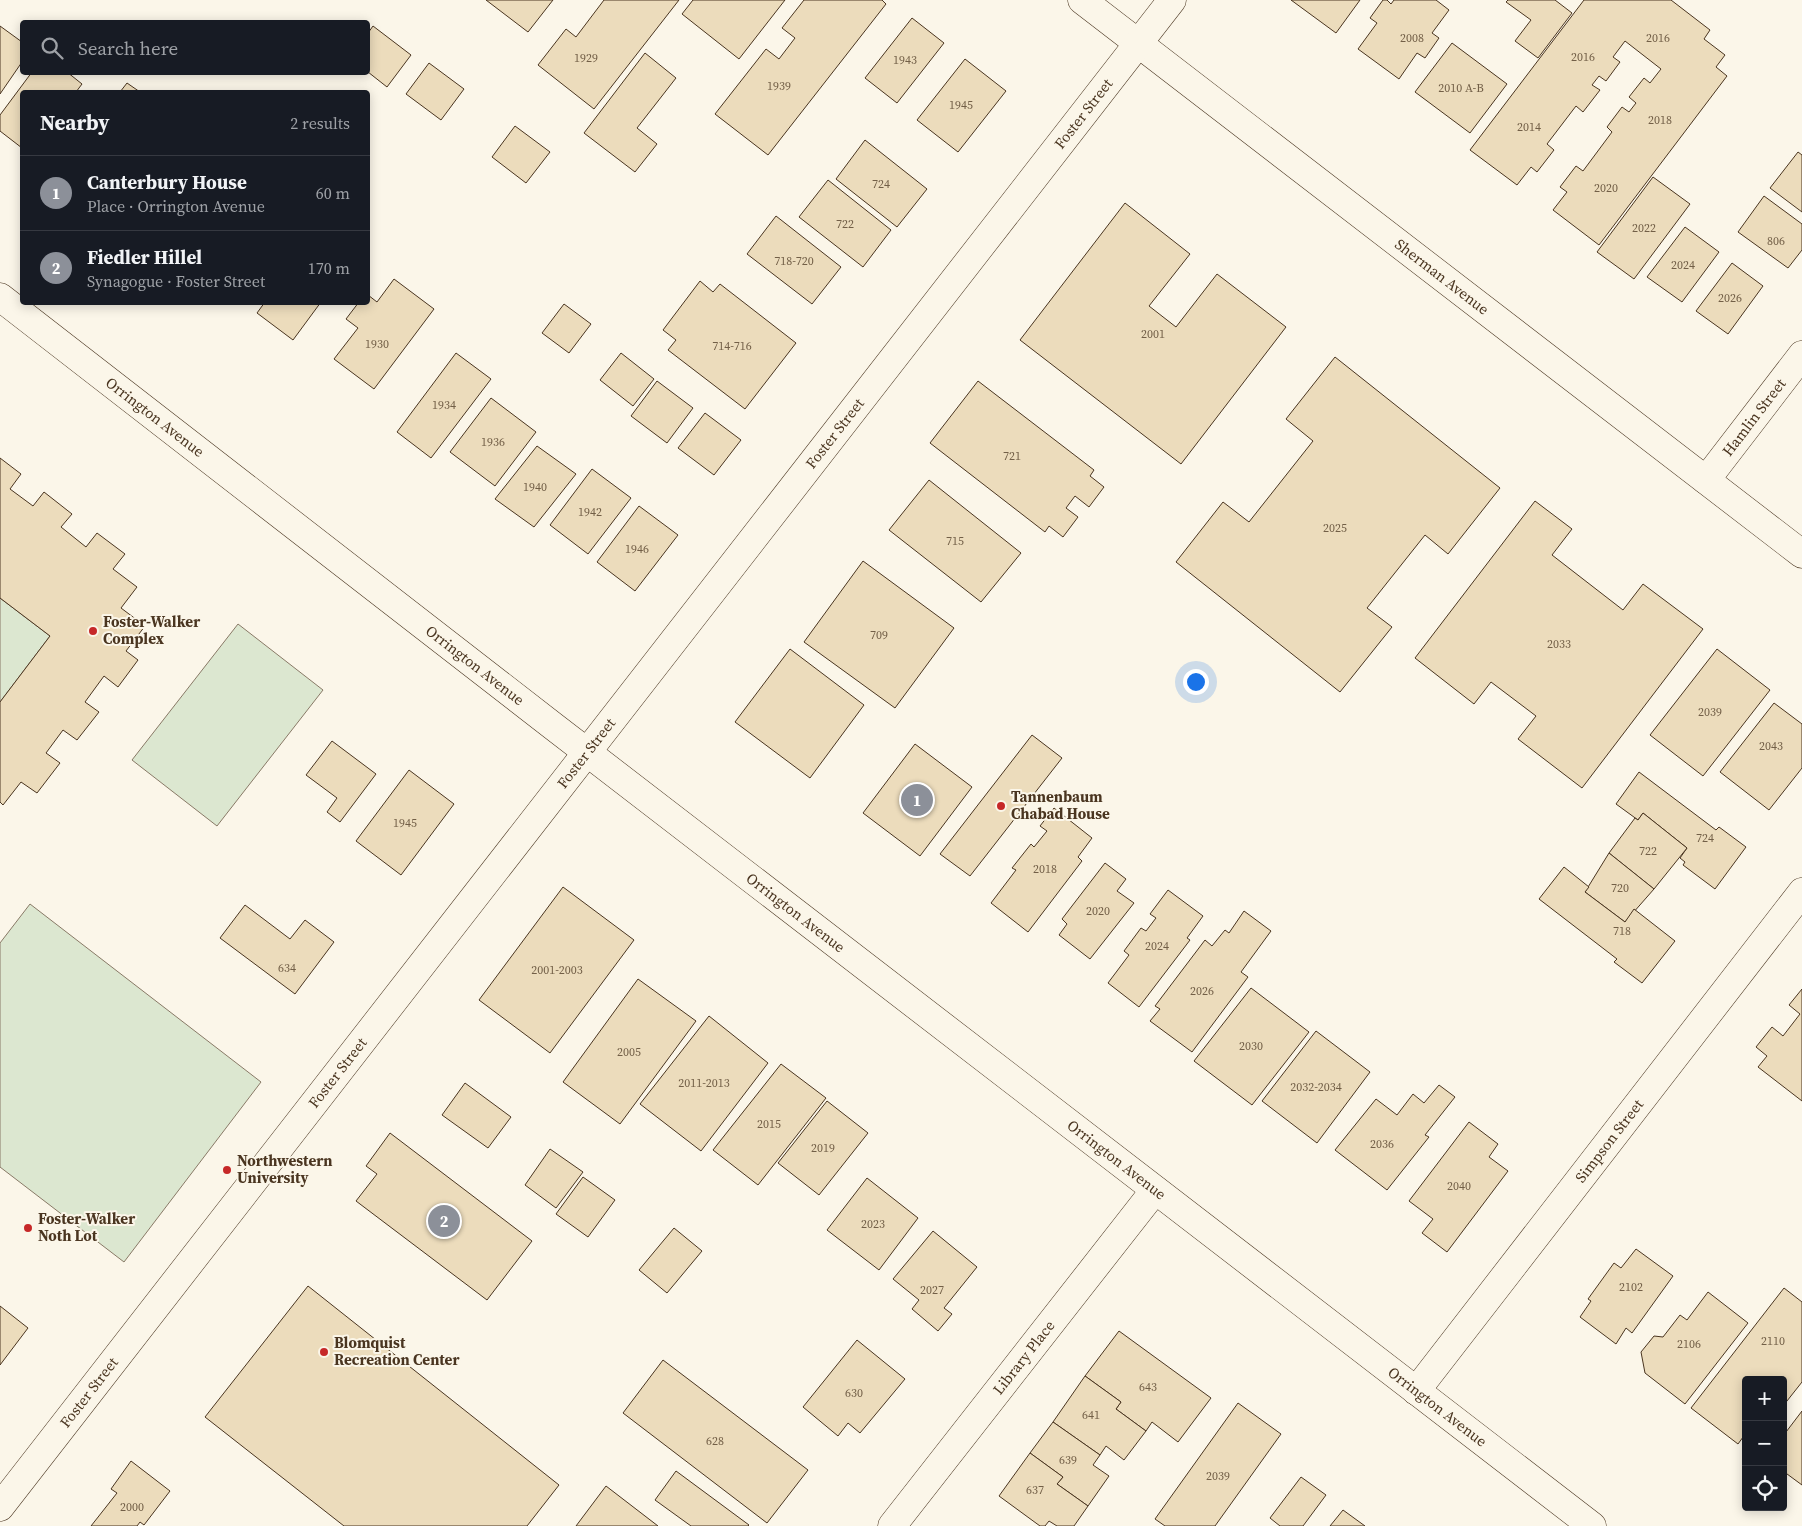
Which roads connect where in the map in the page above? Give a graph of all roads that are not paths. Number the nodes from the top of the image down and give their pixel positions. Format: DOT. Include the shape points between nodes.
graph roads {
  1 [pos="1082,0"];
  2 [pos="1172,0"];
  3 [pos="1138,44"];
  4 [pos="0,297"];
  5 [pos="1802,355"];
  6 [pos="1706,480"];
  7 [pos="1802,554"];
  8 [pos="587,752"];
  9 [pos="1802,892"];
  10 [pos="1155,1190"];
  11 [pos="1416,1391"];
  12 [pos="0,1507"];
  13 [pos="892,1526"];
  14 [pos="1592,1526"];
  1 -- 3 [label="street, Sherman Avenue"];
  2 -- 3 [label="street, Foster Street"];
  3 -- 6 [label="street, Sherman Avenue"];
  3 -- 8 [label="street, Foster Street"];
  4 -- 8 [label="street, Orrington Avenue"];
  5 -- 6 [label="street, Hamlin Street"];
  6 -- 7 [label="street, Sherman Avenue"];
  8 -- 10 [label="street, Orrington Avenue"];
  8 -- 12 [label="street, Foster Street"];
  9 -- 11 [label="street, Simpson Street"];
  10 -- 11 [label="street, Orrington Avenue"];
  10 -- 13 [label="street, Library Place"];
  11 -- 14 [label="street, Orrington Avenue"];
}
